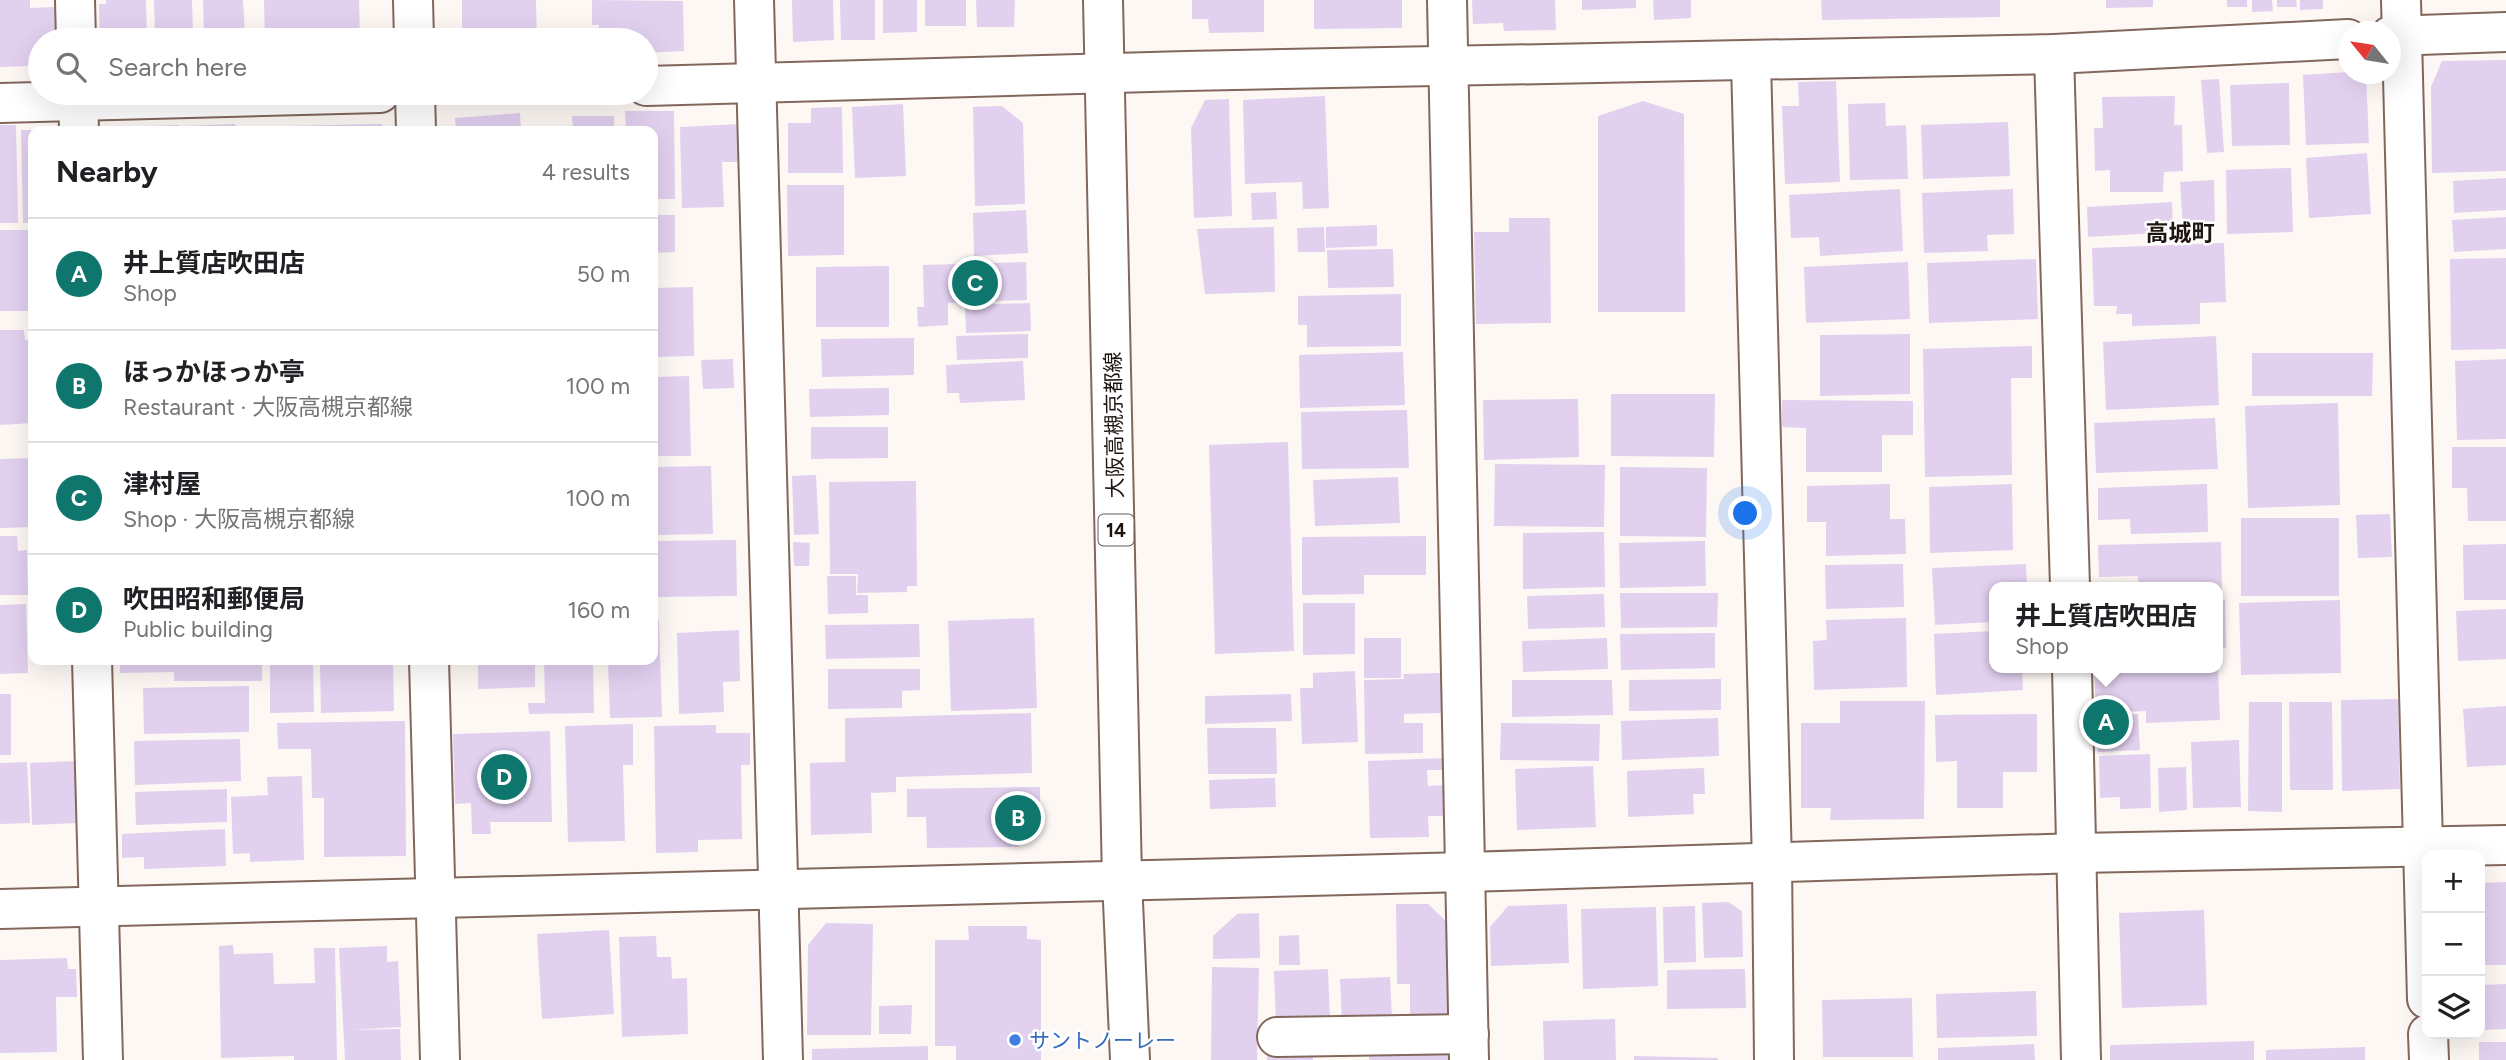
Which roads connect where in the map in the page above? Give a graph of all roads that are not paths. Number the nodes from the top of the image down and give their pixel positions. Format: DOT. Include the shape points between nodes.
graph roads {
  1 [pos="75,0"];
  2 [pos="413,0"];
  3 [pos="754,0"];
  4 [pos="1103,0"];
  5 [pos="1447,0"];
  6 [pos="2401,24"];
  7 [pos="76,28"];
  8 [pos="414,28"];
  9 [pos="2506,32"];
  10 [pos="2338,40"];
  11 [pos="2054,54"];
  12 [pos="1751,62"];
  13 [pos="1448,68"];
  14 [pos="1106,74"];
  15 [pos="756,83"];
  16 [pos="2400,84"];
  17 [pos="658,86"];
  18 [pos="0,103"];
  19 [pos="28,105"];
  20 [pos="31,105"];
  21 [pos="138,105"];
  22 [pos="415,105"];
  23 [pos="78,108"];
  24 [pos="416,126"];
  25 [pos="2070,582"];
  26 [pos="92,665"];
  27 [pos="429,665"];
  28 [pos="2072,673"];
  29 [pos="2423,845"];
  30 [pos="2506,845"];
  31 [pos="2077,853"];
  32 [pos="1772,863"];
  33 [pos="1466,872"];
  34 [pos="1122,879"];
  35 [pos="780,888"];
  36 [pos="435,897"];
  37 [pos="98,906"];
  38 [pos="0,909"];
  39 [pos="2426,976"];
  40 [pos="1278,1037"];
  41 [pos="2428,1039"];
  42 [pos="1469,1047"];
  43 [pos="103,1060"];
  44 [pos="440,1060"];
  45 [pos="783,1060"];
  46 [pos="1130,1060"];
  47 [pos="1774,1060"];
  48 [pos="2081,1060"];
  49 [pos="2429,1060"];
  1 -- 7 [label="street"];
  2 -- 8 [label="street"];
  3 -- 15 [label="street"];
  4 -- 14 [label="street, 大阪高槻京都線 / 14"];
  5 -- 13 [label="street"];
  6 -- 9 [label="street"];
  10 -- 11 [label="street"];
  11 -- 12 [label="street"];
  11 -- 25 [label="street"];
  12 -- 13 [label="street"];
  12 -- 32 [label="street"];
  13 -- 14 [label="street"];
  13 -- 33 [label="street"];
  14 -- 15 [label="street"];
  14 -- 34 [label="street, 大阪高槻京都線 / 14"];
  15 -- 17 [label="street"];
  15 -- 35 [label="street"];
  16 -- 29 [label="street"];
  18 -- 19 [label="street"];
  20 -- 23 [label="street"];
  21 -- 23 [label="street"];
  22 -- 24 [label="street"];
  26 -- 37 [label="street"];
  27 -- 36 [label="street"];
  28 -- 31 [label="street"];
  29 -- 30 [label="street"];
  29 -- 31 [label="street"];
  29 -- 39 [label="street"];
  31 -- 32 [label="street"];
  31 -- 48 [label="street"];
  32 -- 33 [label="street"];
  32 -- 47 [label="street"];
  33 -- 34 [label="street"];
  33 -- 42 [label="street"];
  34 -- 35 [label="street"];
  34 -- 46 [label="street, 大阪高槻京都線 / 14"];
  35 -- 36 [label="street"];
  35 -- 45 [label="street"];
  36 -- 37 [label="street"];
  36 -- 44 [label="street"];
  37 -- 38 [label="street"];
  37 -- 43 [label="street"];
  40 -- 42 [label="street"];
  41 -- 49 [label="street"];
}
